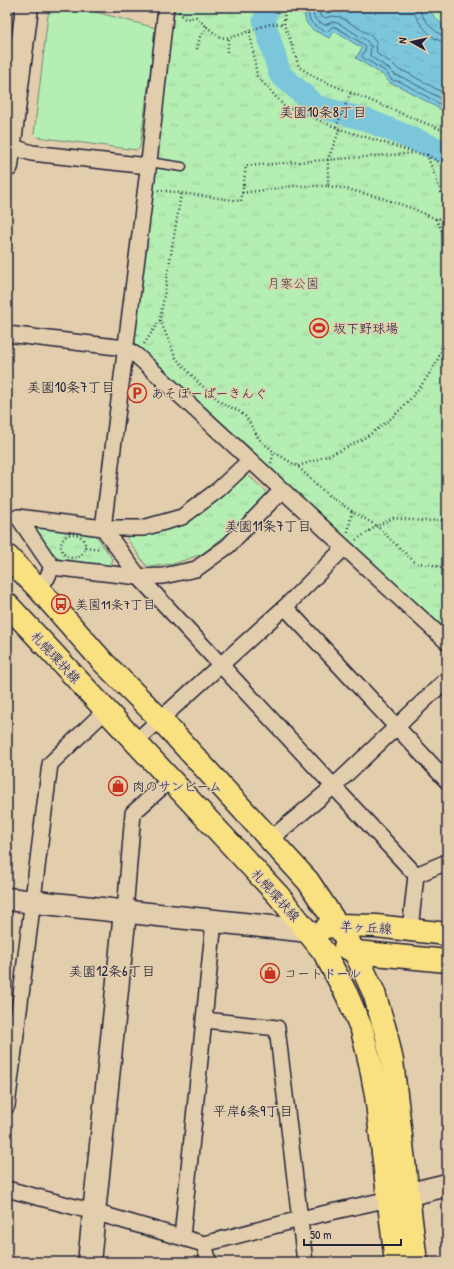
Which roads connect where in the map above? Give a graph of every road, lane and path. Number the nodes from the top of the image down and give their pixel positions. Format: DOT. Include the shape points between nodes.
graph roads {
  1 [pos="27,7"];
  2 [pos="166,7"];
  3 [pos="175,7"];
  4 [pos="285,7"];
  5 [pos="284,25"];
  6 [pos="207,27"];
  7 [pos="250,32"];
  8 [pos="229,37"];
  9 [pos="197,49"];
  10 [pos="227,52"];
  11 [pos="351,92"];
  12 [pos="338,128"];
  13 [pos="447,132"];
  14 [pos="8,153"];
  15 [pos="416,153"];
  16 [pos="427,155"];
  17 [pos="328,159"];
  18 [pos="148,164"];
  19 [pos="182,167"];
  20 [pos="447,167"];
  21 [pos="328,186"];
  22 [pos="145,189"];
  23 [pos="242,193"];
  24 [pos="181,194"];
  25 [pos="447,195"];
  26 [pos="447,218"];
  27 [pos="436,219"];
  28 [pos="447,241"];
  29 [pos="447,317"];
  30 [pos="160,320"];
  31 [pos="7,334"];
  32 [pos="131,352"];
  33 [pos="249,460"];
  34 [pos="297,466"];
  35 [pos="282,490"];
  36 [pos="352,511"];
  37 [pos="447,520"];
  38 [pos="377,526"];
  39 [pos="104,528"];
  40 [pos="85,547"];
  41 [pos="344,548"];
  42 [pos="101,549"];
  43 [pos="7,556"];
  44 [pos="52,568"];
  45 [pos="447,572"];
  46 [pos="139,577"];
  47 [pos="37,587"];
  48 [pos="7,604"];
  49 [pos="285,607"];
  50 [pos="447,642"];
  51 [pos="221,666"];
  52 [pos="447,679"];
  53 [pos="106,710"];
  54 [pos="161,720"];
  55 [pos="397,728"];
  56 [pos="135,742"];
  57 [pos="170,780"];
  58 [pos="447,781"];
  59 [pos="333,787"];
  60 [pos="271,841"];
  61 [pos="447,862"];
  62 [pos="416,875"];
  63 [pos="7,899"];
  64 [pos="33,902"];
  65 [pos="125,912"];
  66 [pos="214,921"];
  67 [pos="338,925"];
  68 [pos="410,930"];
  69 [pos="309,931"];
  70 [pos="447,934"];
  71 [pos="355,952"];
  72 [pos="447,961"];
  73 [pos="205,1020"];
  74 [pos="7,1106"];
  75 [pos="447,1185"];
  76 [pos="7,1189"];
  77 [pos="398,1197"];
  78 [pos="94,1212"];
  79 [pos="300,1219"];
  80 [pos="182,1237"];
  81 [pos="204,1244"];
  82 [pos="89,1262"];
  83 [pos="209,1262"];
  84 [pos="305,1262"];
  85 [pos="396,1262"];
  86 [pos="416,1262"];
  1 -- 14 [label="street"];
  2 -- 18 [label="street"];
  3 -- 6 [label="path" via="185,19 196,17"];
  4 -- 5 [label="path"];
  5 -- 7 [label="path" via="278,23"];
  5 -- 11 [label="path" via="299,67 318,79"];
  6 -- 8 [label="path" via="219,36"];
  6 -- 9 [label="path" via="200,37"];
  7 -- 8 [label="path"];
  7 -- 12 [label="path" via="257,76 284,106"];
  8 -- 10 [label="path"];
  11 -- 12 [label="path"];
  11 -- 13 [label="path"];
  12 -- 15 [label="path"];
  12 -- 17 [label="path"];
  14 -- 18 [label="street"];
  15 -- 16 [label="path"];
  15 -- 17 [label="path"];
  16 -- 20 [label="path"];
  16 -- 25 [label="path" via="441,192"];
  17 -- 21 [label="path"];
  17 -- 23 [label="path" via="246,166"];
  18 -- 19 [label="lane"];
  18 -- 22 [label="street"];
  21 -- 23 [label="path" via="294,186"];
  21 -- 27 [label="path" via="382,198 414,208"];
  22 -- 24 [label="path"];
  22 -- 32 [label="street"];
  23 -- 24 [label="path" via="241,201"];
  24 -- 30 [label="path"];
  26 -- 27 [label="path"];
  27 -- 28 [label="path"];
  29 -- 34 [label="path" via="441,351 428,377 398,412 364,439 342,451"];
  30 -- 32 [label="path"];
  30 -- 34 [label="path" via="176,358 199,383 223,404 246,417 259,439"];
  31 -- 32 [label="street"];
  32 -- 33 [label="street"];
  32 -- 39 [label="street"];
  33 -- 35 [label="street"];
  33 -- 39 [label="street" via="218,490 182,517 143,528"];
  34 -- 36 [label="path" via="328,495"];
  35 -- 41 [label="street"];
  35 -- 46 [label="street" via="228,546 196,569 163,576"];
  36 -- 38 [label="path"];
  36 -- 41 [label="path"];
  37 -- 38 [label="path" via="393,518"];
  38 -- 41 [label="path"];
  38 -- 45 [label="path" via="416,563 430,564"];
  39 -- 44 [label="street" via="18,517"];
  39 -- 46 [label="street"];
  40 -- 40 [label="path" via="83,539 76,534 68,535 61,545 65,555 72,558 79,556"];
  40 -- 42 [label="path"];
  41 -- 49 [label="street"];
  41 -- 50 [label="street"];
  43 -- 47 [label="main road, 札幌環状線"];
  44 -- 46 [label="street"];
  44 -- 47 [label="street" via="47,578"];
  46 -- 51 [label="street"];
  47 -- 54 [label="main road, 札幌環状線" via="104,663"];
  48 -- 53 [label="main road, 札幌環状線"];
  49 -- 51 [label="street"];
  49 -- 55 [label="street"];
  51 -- 54 [label="street"];
  51 -- 59 [label="street"];
  52 -- 55 [label="street"];
  53 -- 56 [label="main road, 札幌環状線"];
  53 -- 64 [label="street" via="50,764"];
  54 -- 56 [label="street"];
  54 -- 60 [label="main road, 札幌環状線"];
  55 -- 58 [label="street"];
  55 -- 59 [label="street"];
  56 -- 57 [label="main road, 札幌環状線"];
  57 -- 65 [label="street" via="133,813"];
  57 -- 69 [label="main road, 札幌環状線"];
  59 -- 60 [label="street"];
  59 -- 62 [label="street"];
  60 -- 67 [label="main road, 札幌環状線" via="308,881"];
  61 -- 62 [label="street"];
  62 -- 68 [label="street"];
  63 -- 64 [label="street"];
  64 -- 65 [label="street"];
  64 -- 74 [label="street"];
  65 -- 66 [label="street"];
  65 -- 78 [label="street"];
  66 -- 69 [label="street"];
  66 -- 73 [label="street"];
  67 -- 68 [label="main road, 羊ヶ丘線"];
  67 -- 69 [label="main road, 羊ヶ丘線"];
  67 -- 71 [label="main road, 札幌環状線"];
  68 -- 70 [label="main road, 羊ヶ丘線"];
  69 -- 71 [label="main road, 羊ヶ丘線"];
  69 -- 77 [label="main road, 札幌環状線" via="341,982 362,1030"];
  71 -- 72 [label="main road, 羊ヶ丘線"];
  71 -- 77 [label="main road, 札幌環状線" via="374,993 392,1061"];
  73 -- 79 [label="street" via="277,1028"];
  73 -- 80 [label="street"];
  75 -- 77 [label="street"];
  76 -- 78 [label="street"];
  77 -- 79 [label="street"];
  77 -- 85 [label="main road, 札幌環状線"];
  77 -- 86 [label="main road"];
  78 -- 80 [label="street"];
  78 -- 82 [label="street"];
  79 -- 81 [label="street"];
  79 -- 84 [label="street"];
  80 -- 81 [label="street"];
  81 -- 83 [label="street"];
}
